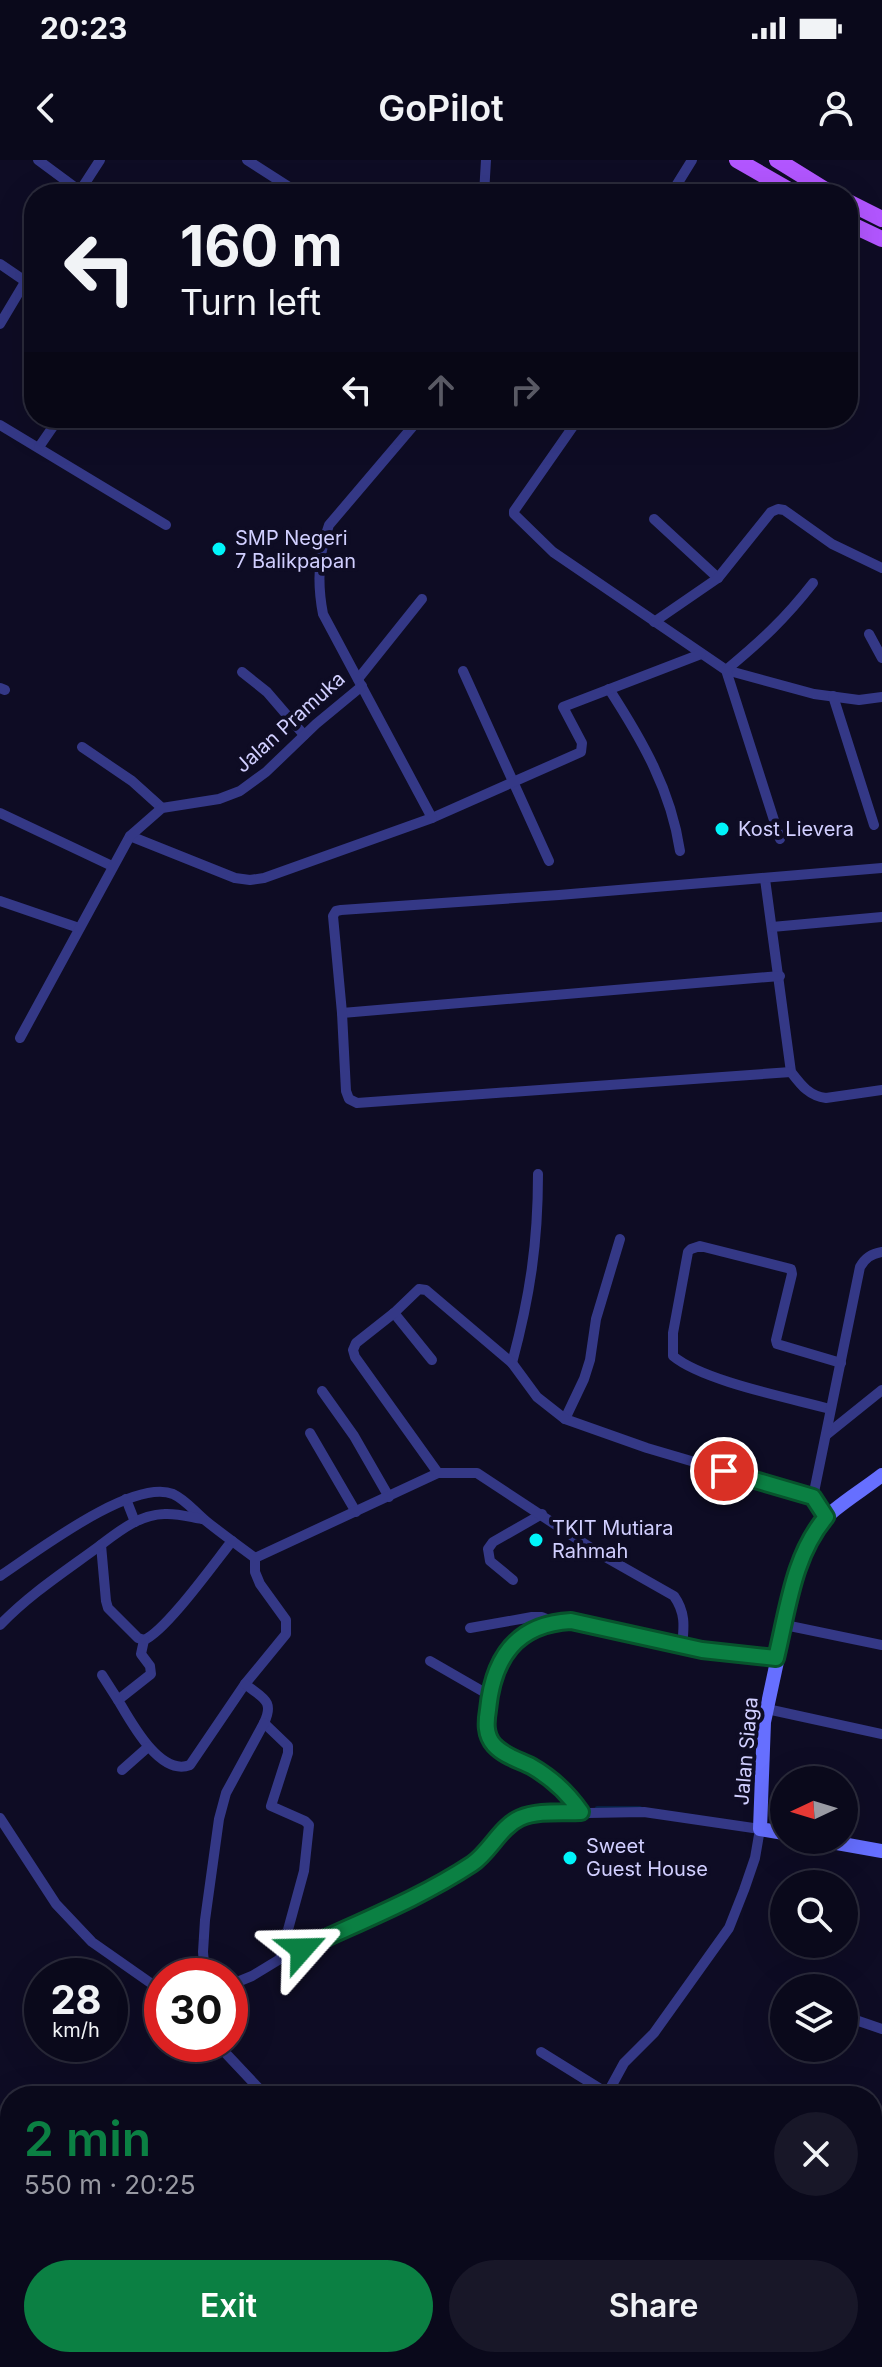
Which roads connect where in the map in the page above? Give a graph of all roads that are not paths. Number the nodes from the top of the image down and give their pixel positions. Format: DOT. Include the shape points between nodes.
graph roads {
  1 [pos="38,160"];
  2 [pos="100,160"];
  3 [pos="247,160"];
  4 [pos="486,160"];
  5 [pos="692,160"];
  6 [pos="737,160"];
  7 [pos="777,160"];
  8 [pos="69,184"];
  9 [pos="86,184"];
  10 [pos="284,184"];
  11 [pos="485,184"];
  12 [pos="677,184"];
  13 [pos="779,184"];
  14 [pos="816,184"];
  15 [pos="858,207"];
  16 [pos="882,219"];
  17 [pos="858,228"];
  18 [pos="882,239"];
  19 [pos="0,264"];
  20 [pos="24,280"];
  21 [pos="24,283"];
  22 [pos="0,324"];
  23 [pos="0,425"];
  24 [pos="52,428"];
  25 [pos="411,428"];
  26 [pos="572,428"];
  27 [pos="39,447"];
  28 [pos="654,519"];
  29 [pos="166,525"];
  30 [pos="882,568"];
  31 [pos="718,578"];
  32 [pos="813,583"];
  33 [pos="422,599"];
  34 [pos="654,622"];
  35 [pos="869,634"];
  36 [pos="701,654"];
  37 [pos="882,658"];
  38 [pos="726,670"];
  39 [pos="463,671"];
  40 [pos="242,672"];
  41 [pos="360,682"];
  42 [pos="609,689"];
  43 [pos="833,696"];
  44 [pos="882,697"];
  45 [pos="304,735"];
  46 [pos="82,747"];
  47 [pos="513,782"];
  48 [pos="162,808"];
  49 [pos="0,813"];
  50 [pos="432,818"];
  51 [pos="874,825"];
  52 [pos="130,836"];
  53 [pos="780,839"];
  54 [pos="680,851"];
  55 [pos="549,861"];
  56 [pos="112,866"];
  57 [pos="882,868"];
  58 [pos="765,879"];
  59 [pos="0,901"];
  60 [pos="882,917"];
  61 [pos="772,927"];
  62 [pos="79,928"];
  63 [pos="780,976"];
  64 [pos="342,1013"];
  65 [pos="20,1038"];
  66 [pos="791,1072"];
  67 [pos="882,1090"];
  68 [pos="538,1174"];
  69 [pos="620,1239"];
  70 [pos="882,1252"];
  71 [pos="394,1313"];
  72 [pos="432,1360"];
  73 [pos="512,1363"];
  74 [pos="841,1363"];
  75 [pos="882,1390"];
  76 [pos="322,1391"];
  77 [pos="830,1409"];
  78 [pos="565,1419"];
  79 [pos="310,1433"];
  80 [pos="826,1435"];
  81 [pos="438,1473"];
  82 [pos="882,1475"];
  83 [pos="389,1497"];
  84 [pos="813,1497"];
  85 [pos="126,1499"];
  86 [pos="356,1512"];
  87 [pos="542,1514"];
  88 [pos="826,1517"];
  89 [pos="204,1520"];
  90 [pos="135,1522"];
  91 [pos="232,1541"];
  92 [pos="101,1545"];
  93 [pos="255,1558"];
  94 [pos="0,1576"];
  95 [pos="513,1580"];
  96 [pos="554,1622"];
  97 [pos="0,1625"];
  98 [pos="785,1625"];
  99 [pos="470,1628"];
  100 [pos="144,1640"];
  101 [pos="882,1645"];
  102 [pos="682,1647"];
  103 [pos="776,1658"];
  104 [pos="430,1661"];
  105 [pos="102,1675"];
  106 [pos="245,1684"];
  107 [pos="489,1695"];
  108 [pos="118,1700"];
  109 [pos="767,1709"];
  110 [pos="264,1723"];
  111 [pos="882,1734"];
  112 [pos="148,1747"];
  113 [pos="122,1770"];
  114 [pos="581,1812"];
  115 [pos="0,1818"];
  116 [pos="760,1829"];
  117 [pos="770,1831"];
  118 [pos="858,1847"];
  119 [pos="882,1851"];
  120 [pos="204,1958"];
  121 [pos="280,1959"];
  122 [pos="144,1978"];
  123 [pos="248,1978"];
  124 [pos="858,2021"];
  125 [pos="882,2029"];
  126 [pos="541,2052"];
  127 [pos="234,2062"];
  128 [pos="257,2086"];
  129 [pos="594,2086"];
  130 [pos="611,2086"];
  1 -- 8 [label="street"];
  2 -- 9 [label="street"];
  3 -- 10 [label="street"];
  4 -- 11 [label="street"];
  5 -- 12 [label="street"];
  6 -- 13 [label="main road"];
  7 -- 14 [label="main road"];
  15 -- 16 [label="main road"];
  17 -- 18 [label="main road"];
  19 -- 20 [label="street"];
  21 -- 22 [label="street"];
  23 -- 27 [label="street"];
  24 -- 27 [label="street"];
  25 -- 41 [label="street, Jalan Pramuka" via="329,525 322,543 323,614"];
  26 -- 34 [label="street" via="514,514 553,552"];
  27 -- 29 [label="street"];
  28 -- 31 [label="street"];
  30 -- 31 [label="street" via="778,509"];
  31 -- 34 [label="street"];
  32 -- 38 [label="street" via="788,615"];
  33 -- 41 [label="street"];
  34 -- 36 [label="street"];
  35 -- 37 [label="street"];
  36 -- 38 [label="street"];
  36 -- 42 [label="street"];
  38 -- 43 [label="street"];
  38 -- 53 [label="street"];
  39 -- 47 [label="street"];
  40 -- 45 [label="street"];
  41 -- 45 [label="street, Jalan Pramuka"];
  41 -- 50 [label="street"];
  42 -- 47 [label="street" via="563,707 582,743 581,752"];
  42 -- 54 [label="street" via="654,764 676,822"];
  43 -- 44 [label="street"];
  43 -- 51 [label="street"];
  45 -- 48 [label="street, Jalan Pramuka" via="266,772 231,796"];
  46 -- 48 [label="street"];
  47 -- 50 [label="street"];
  47 -- 55 [label="street"];
  48 -- 52 [label="street"];
  49 -- 56 [label="street"];
  50 -- 52 [label="street" via="250,880"];
  52 -- 56 [label="street"];
  56 -- 62 [label="street"];
  57 -- 58 [label="street"];
  58 -- 61 [label="street"];
  58 -- 64 [label="street" via="336,911"];
  59 -- 62 [label="street"];
  60 -- 61 [label="street"];
  61 -- 63 [label="street"];
  62 -- 65 [label="street"];
  63 -- 64 [label="street"];
  63 -- 66 [label="street"];
  64 -- 66 [label="street" via="346,1091 357,1103"];
  66 -- 67 [label="street" via="817,1097"];
  68 -- 73 [label="street" via="537,1241"];
  69 -- 78 [label="street" via="596,1319 590,1360"];
  70 -- 74 [label="street" via="860,1267"];
  71 -- 72 [label="street"];
  71 -- 73 [label="street" via="419,1289 426,1290"];
  71 -- 81 [label="street" via="353,1350"];
  73 -- 78 [label="street" via="537,1397"];
  74 -- 77 [label="street"];
  74 -- 77 [label="street" via="777,1344 791,1269 700,1246 688,1252 673,1356 719,1378"];
  75 -- 80 [label="street"];
  76 -- 83 [label="street"];
  77 -- 80 [label="street"];
  78 -- 84 [label="street"];
  79 -- 86 [label="street"];
  80 -- 84 [label="street"];
  81 -- 83 [label="street"];
  81 -- 87 [label="street" via="477,1473"];
  82 -- 88 [label="street, Jalan Siaga"];
  83 -- 86 [label="street"];
  84 -- 88 [label="street"];
  85 -- 89 [label="street" via="171,1493"];
  85 -- 90 [label="street"];
  85 -- 94 [label="street"];
  86 -- 93 [label="street"];
  87 -- 95 [label="street" via="488,1549 490,1561"];
  87 -- 102 [label="street" via="674,1596 684,1618"];
  88 -- 98 [label="street, Jalan Siaga" via="803,1553"];
  89 -- 90 [label="street" via="164,1514"];
  89 -- 91 [label="street"];
  90 -- 92 [label="street"];
  91 -- 93 [label="street"];
  91 -- 100 [label="street"];
  92 -- 97 [label="street" via="60,1572"];
  92 -- 100 [label="street" via="108,1608"];
  93 -- 106 [label="street" via="260,1584 287,1627"];
  96 -- 99 [label="street" via="532,1617"];
  96 -- 102 [label="street" via="571,1621"];
  96 -- 107 [label="street" via="537,1626 506,1650"];
  98 -- 101 [label="street"];
  98 -- 103 [label="street, Jalan Siaga"];
  100 -- 108 [label="street" via="141,1654 151,1674"];
  102 -- 103 [label="street"];
  103 -- 109 [label="street, Jalan Siaga"];
  104 -- 107 [label="street"];
  105 -- 108 [label="street"];
  106 -- 110 [label="street" via="268,1702"];
  106 -- 112 [label="street" via="190,1765 170,1765"];
  107 -- 114 [label="street" via="487,1733 492,1744 552,1780"];
  108 -- 112 [label="street"];
  109 -- 111 [label="street"];
  109 -- 116 [label="street, Jalan Siaga"];
  110 -- 120 [label="street" via="226,1793 219,1819"];
  110 -- 121 [label="street" via="288,1746 271,1806 309,1825 304,1871"];
  112 -- 113 [label="street"];
  114 -- 116 [label="street" via="644,1812"];
  114 -- 121 [label="street" via="518,1819 475,1862 433,1888"];
  115 -- 122 [label="street" via="56,1904 92,1942"];
  116 -- 117 [label="street"];
  116 -- 130 [label="street" via="729,1928"];
  118 -- 119 [label="street"];
  121 -- 123 [label="street"];
  124 -- 125 [label="street"];
  126 -- 129 [label="street"];
  127 -- 128 [label="street"];
}
